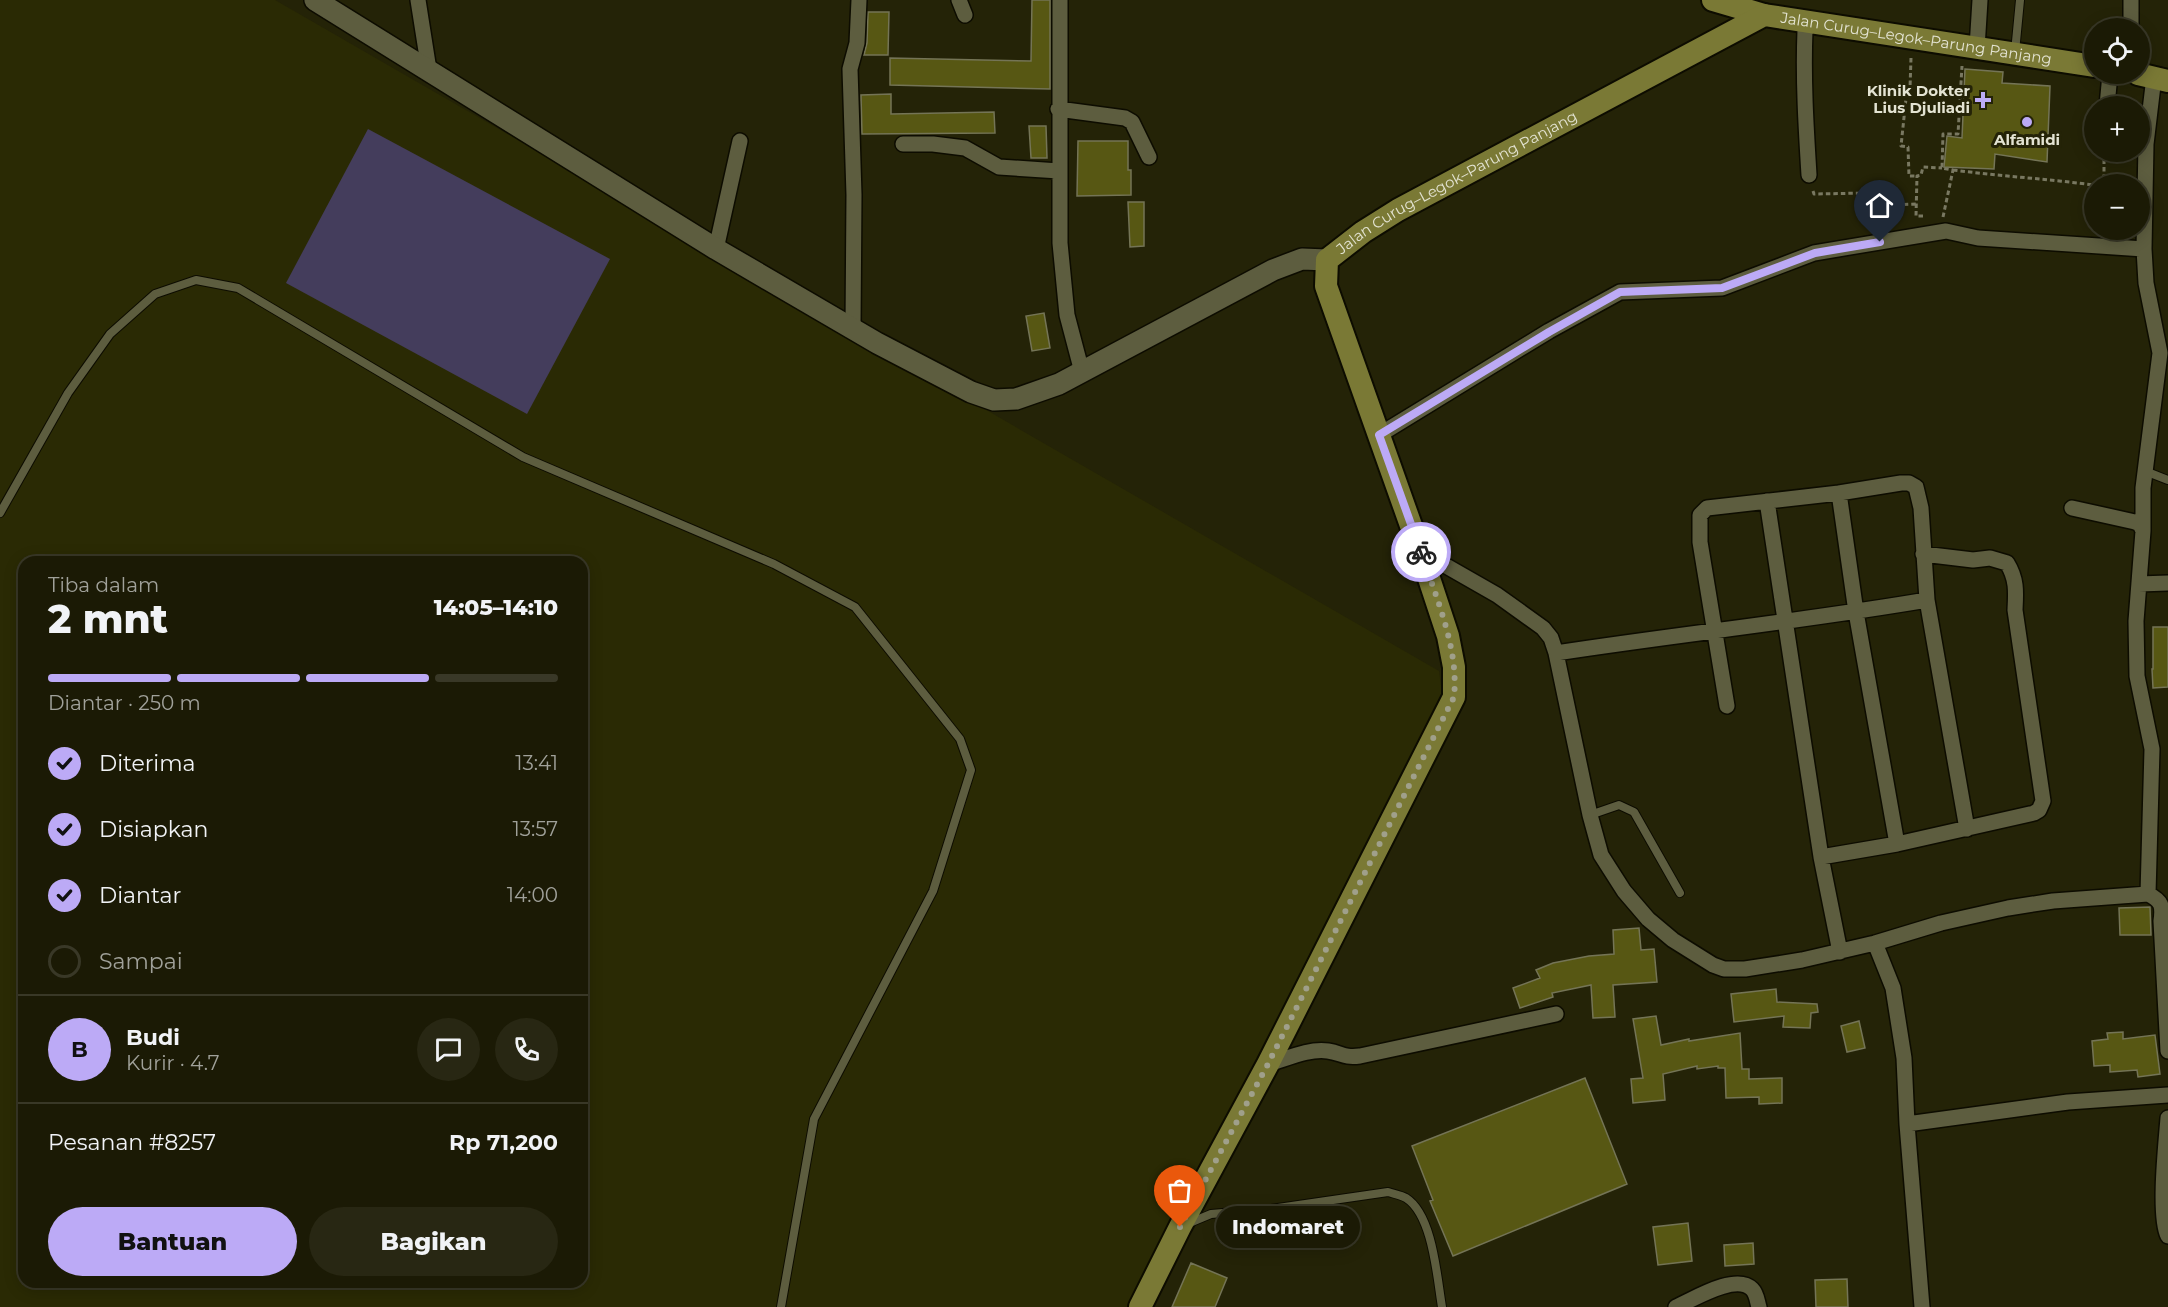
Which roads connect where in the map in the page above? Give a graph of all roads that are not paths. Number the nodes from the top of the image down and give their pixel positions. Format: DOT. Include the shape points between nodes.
graph roads {
  1 [pos="315,0"];
  2 [pos="418,0"];
  3 [pos="859,0"];
  4 [pos="959,0"];
  5 [pos="1060,0"];
  6 [pos="1713,0"];
  7 [pos="1980,0"];
  8 [pos="2020,0"];
  9 [pos="2131,0"];
  10 [pos="965,15"];
  11 [pos="1764,15"];
  12 [pos="2131,18"];
  13 [pos="1814,23"];
  14 [pos="1970,47"];
  15 [pos="2015,54"];
  16 [pos="2084,64"];
  17 [pos="429,70"];
  18 [pos="2153,77"];
  19 [pos="1058,109"];
  20 [pos="740,141"];
  21 [pos="903,144"];
  22 [pos="1149,157"];
  23 [pos="1059,171"];
  24 [pos="1809,176"];
  25 [pos="716,249"];
  26 [pos="2144,249"];
  27 [pos="1327,260"];
  28 [pos="853,328"];
  29 [pos="2164,353"];
  30 [pos="1082,372"];
  31 [pos="1379,435"];
  32 [pos="2145,471"];
  33 [pos="2168,480"];
  34 [pos="1839,494"];
  35 [pos="1767,501"];
  36 [pos="2072,508"];
  37 [pos="0,513"];
  38 [pos="2143,531"];
  39 [pos="1420,550"];
  40 [pos="1923,554"];
  41 [pos="2168,583"];
  42 [pos="2139,584"];
  43 [pos="1928,600"];
  44 [pos="1856,612"];
  45 [pos="1786,620"];
  46 [pos="1714,632"];
  47 [pos="1556,653"];
  48 [pos="1727,705"];
  49 [pos="1590,814"];
  50 [pos="1967,829"];
  51 [pos="1897,844"];
  52 [pos="1821,857"];
  53 [pos="1680,893"];
  54 [pos="2148,894"];
  55 [pos="2165,908"];
  56 [pos="1875,943"];
  57 [pos="1839,952"];
  58 [pos="1556,1014"];
  59 [pos="2168,1050"];
  60 [pos="1268,1064"];
  61 [pos="2168,1095"];
  62 [pos="2168,1118"];
  63 [pos="1907,1124"];
  64 [pos="1180,1227"];
  65 [pos="2168,1236"];
  66 [pos="781,1307"];
  67 [pos="1140,1307"];
  68 [pos="1442,1307"];
  69 [pos="1676,1307"];
  70 [pos="1759,1307"];
  71 [pos="1922,1307"];
  1 -- 17 [label="street"];
  2 -- 17 [label="street"];
  3 -- 28 [label="street" via="857,43 850,69"];
  4 -- 10 [label="street"];
  5 -- 19 [label="street"];
  6 -- 11 [label="main road"];
  7 -- 14 [label="street"];
  8 -- 15 [label="lane"];
  9 -- 12 [label="street"];
  11 -- 13 [label="main road, Jalan Curug–Legok–Parung Panjang"];
  11 -- 27 [label="main road, Jalan Curug–Legok–Parung Panjang" via="1398,210"];
  13 -- 14 [label="main road, Jalan Curug–Legok–Parung Panjang"];
  13 -- 24 [label="street" via="1805,30 1804,58"];
  14 -- 15 [label="main road, Jalan Curug–Legok–Parung Panjang"];
  15 -- 16 [label="main road, Jalan Curug–Legok–Parung Panjang"];
  17 -- 25 [label="street"];
  18 -- 26 [label="street" via="2146,144"];
  19 -- 22 [label="street" via="1125,118 1132,122"];
  19 -- 23 [label="street"];
  20 -- 25 [label="street"];
  21 -- 23 [label="street" via="965,148 999,167"];
  23 -- 30 [label="street" via="1067,315"];
  25 -- 28 [label="street"];
  26 -- 29 [label="street" via="2146,283"];
  26 -- 31 [label="street" via="1978,238 1944,224 1815,253 1722,288 1620,292"];
  27 -- 30 [label="street" via="1302,259 1273,270"];
  27 -- 31 [label="main road, Jalan Curug–Legok–Parung Panjang" via="1326,286"];
  28 -- 30 [label="street" via="971,392 994,400 1036,393"];
  29 -- 32 [label="street"];
  31 -- 39 [label="main road, Jalan Curug–Legok–Parung Panjang"];
  32 -- 33 [label="lane"];
  32 -- 38 [label="street"];
  34 -- 35 [label="street"];
  34 -- 40 [label="street" via="1909,483 1916,488 1921,508"];
  34 -- 44 [label="street"];
  35 -- 45 [label="street"];
  35 -- 46 [label="street" via="1707,508 1700,515 1700,542"];
  36 -- 38 [label="street" via="2135,522"];
  37 -- 66 [label="lane" via="68,393 110,334 155,294 196,280 238,288 523,457 774,564 855,607 960,739 970,770 933,891 814,1119"];
  38 -- 42 [label="street"];
  39 -- 47 [label="street" via="1497,595 1543,628"];
  39 -- 60 [label="main road, Jalan Curug–Legok–Parung Panjang" via="1448,636 1454,697"];
  40 -- 43 [label="street"];
  40 -- 50 [label="street" via="1973,560 1990,558 2007,563 2014,574 2015,610 2043,801 2034,813"];
  41 -- 42 [label="street"];
  42 -- 54 [label="street" via="2137,676 2152,750"];
  43 -- 44 [label="street"];
  43 -- 50 [label="street"];
  44 -- 45 [label="street"];
  44 -- 51 [label="street"];
  45 -- 46 [label="street"];
  45 -- 52 [label="street"];
  46 -- 47 [label="street"];
  46 -- 48 [label="street"];
  47 -- 49 [label="street"];
  49 -- 53 [label="lane" via="1619,805 1634,812"];
  49 -- 57 [label="street" via="1601,855 1624,891 1648,919 1713,965 1745,969"];
  50 -- 51 [label="street"];
  51 -- 52 [label="street"];
  52 -- 57 [label="street"];
  54 -- 55 [label="street" via="2159,899"];
  54 -- 56 [label="street" via="2008,908"];
  55 -- 59 [label="street" via="2161,921"];
  56 -- 57 [label="street"];
  56 -- 63 [label="street" via="1893,988 1904,1058"];
  58 -- 60 [label="street" via="1376,1054 1344,1057 1317,1051"];
  60 -- 64 [label="main road, Jalan Curug–Legok–Parung Panjang"];
  61 -- 63 [label="street" via="2068,1102"];
  62 -- 65 [label="street" via="2164,1157"];
  63 -- 71 [label="street"];
  64 -- 67 [label="main road, Jalan Curug–Legok–Parung Panjang"];
  64 -- 68 [label="lane" via="1211,1214 1388,1192 1406,1198 1424,1220"];
  69 -- 70 [label="street" via="1736,1283 1751,1288"];
}
